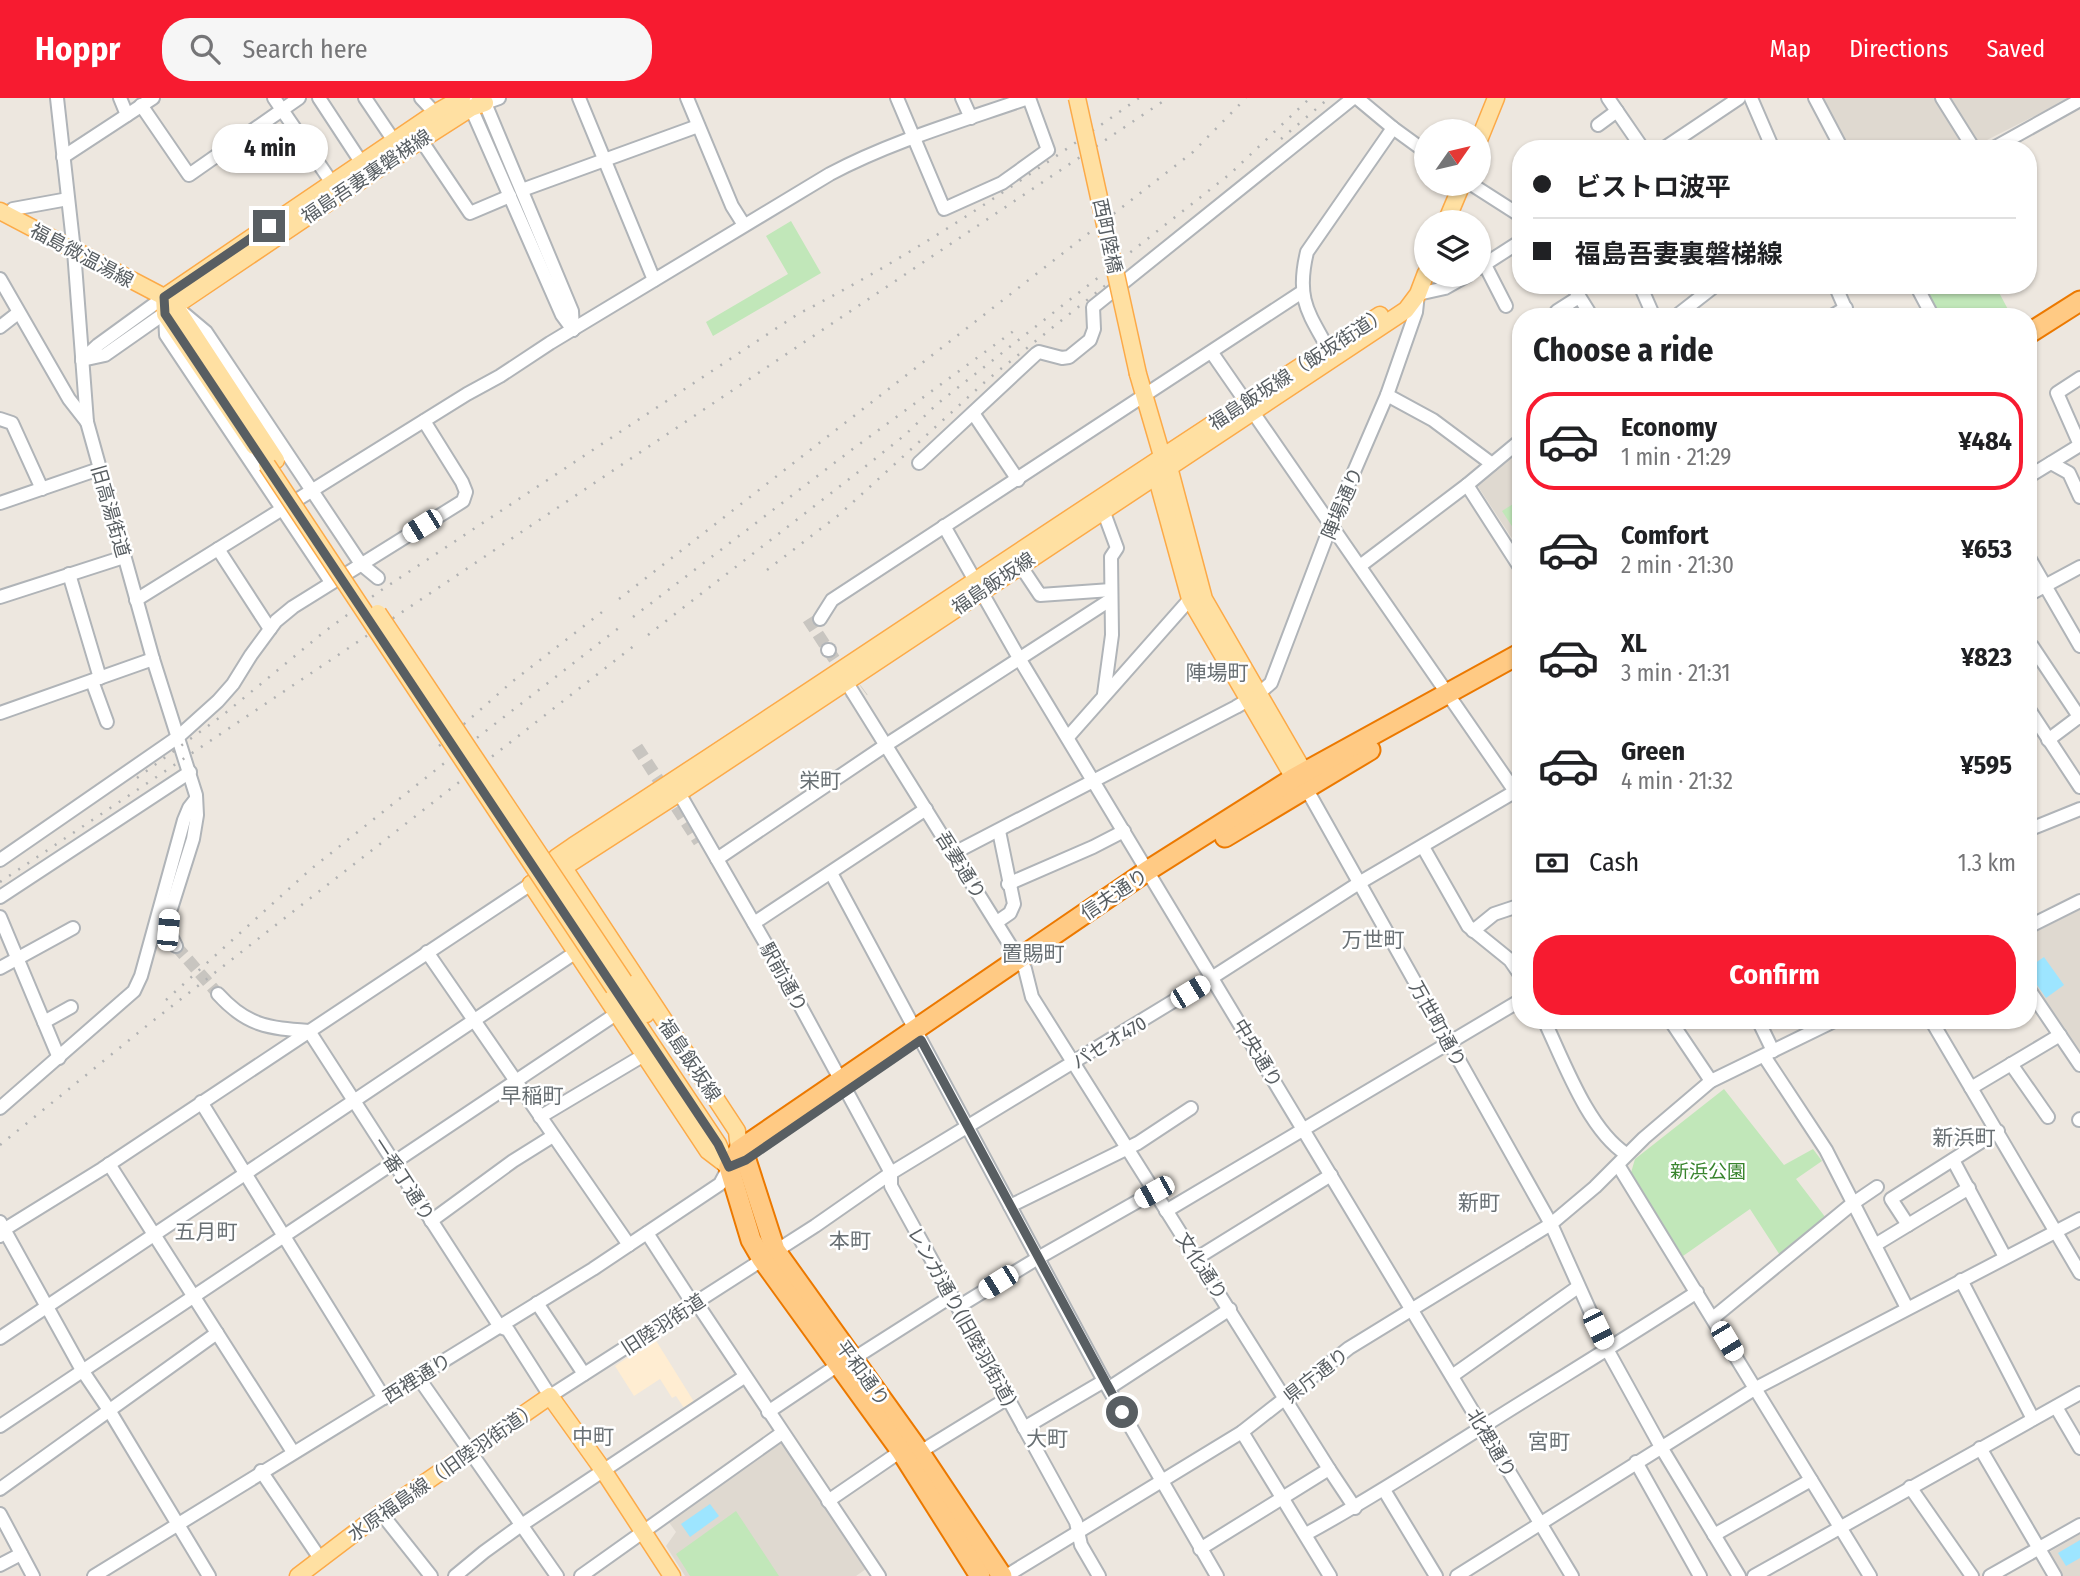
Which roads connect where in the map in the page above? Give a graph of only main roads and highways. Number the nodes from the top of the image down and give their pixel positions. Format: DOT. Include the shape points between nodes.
graph roads {
  1 [pos="1077,98"];
  2 [pos="1496,98"];
  3 [pos="478,100"];
  4 [pos="1488,119"];
  5 [pos="3,213"];
  6 [pos="1420,287"];
  7 [pos="2080,301"];
  8 [pos="168,306"];
  9 [pos="2080,315"];
  10 [pos="2037,328"];
  11 [pos="2037,343"];
  12 [pos="1162,466"];
  13 [pos="977,586"];
  14 [pos="1512,658"];
  15 [pos="1512,670"];
  16 [pos="1450,696"];
  17 [pos="1253,698"];
  18 [pos="1301,779"];
  19 [pos="560,863"];
  20 [pos="738,1159"];
  21 [pos="910,1451"];
  22 [pos="298,1576"];
  23 [pos="672,1576"];
  24 [pos="981,1576"];
  25 [pos="1004,1576"];
  1 -- 12 [label="main road, 西町陸橋, bridge"];
  2 -- 4 [label="main road"];
  3 -- 8 [label="main road, 福島吾妻裏磐梯線"];
  3 -- 8 [label="main road, 福島吾妻裏磐梯線" via="435,113 361,162"];
  5 -- 8 [label="main road, 福島微温湯線"];
  6 -- 12 [label="main road, 福島飯坂線（飯坂街道）" via="1331,354"];
  7 -- 10 [label="highway"];
  8 -- 20 [label="main road, bridge"];
  9 -- 11 [label="highway"];
  12 -- 13 [label="main road, 福島飯坂線"];
  12 -- 13 [label="main road, 福島飯坂線" via="1020,565"];
  12 -- 17 [label="main road" via="1204,599"];
  12 -- 17 [label="main road" via="1190,598"];
  13 -- 19 [label="main road, 福島飯坂線"];
  14 -- 16 [label="highway, 信夫通り"];
  15 -- 16 [label="highway, 信夫通り"];
  16 -- 18 [label="highway, 信夫通り"];
  17 -- 18 [label="main road"];
  18 -- 20 [label="highway, 信夫通り" via="1151,876"];
  19 -- 20 [label="main road, 福島飯坂線" via="737,1131"];
  19 -- 20 [label="main road, 福島飯坂線" via="531,884 708,1151"];
  20 -- 21 [label="highway, 平和通り" via="751,1240 768,1254"];
  21 -- 24 [label="highway, 平和通り"];
  21 -- 25 [label="highway, 平和通り"];
  22 -- 23 [label="main road, 水原福島線（旧陸羽街道）" via="550,1396"];
}
